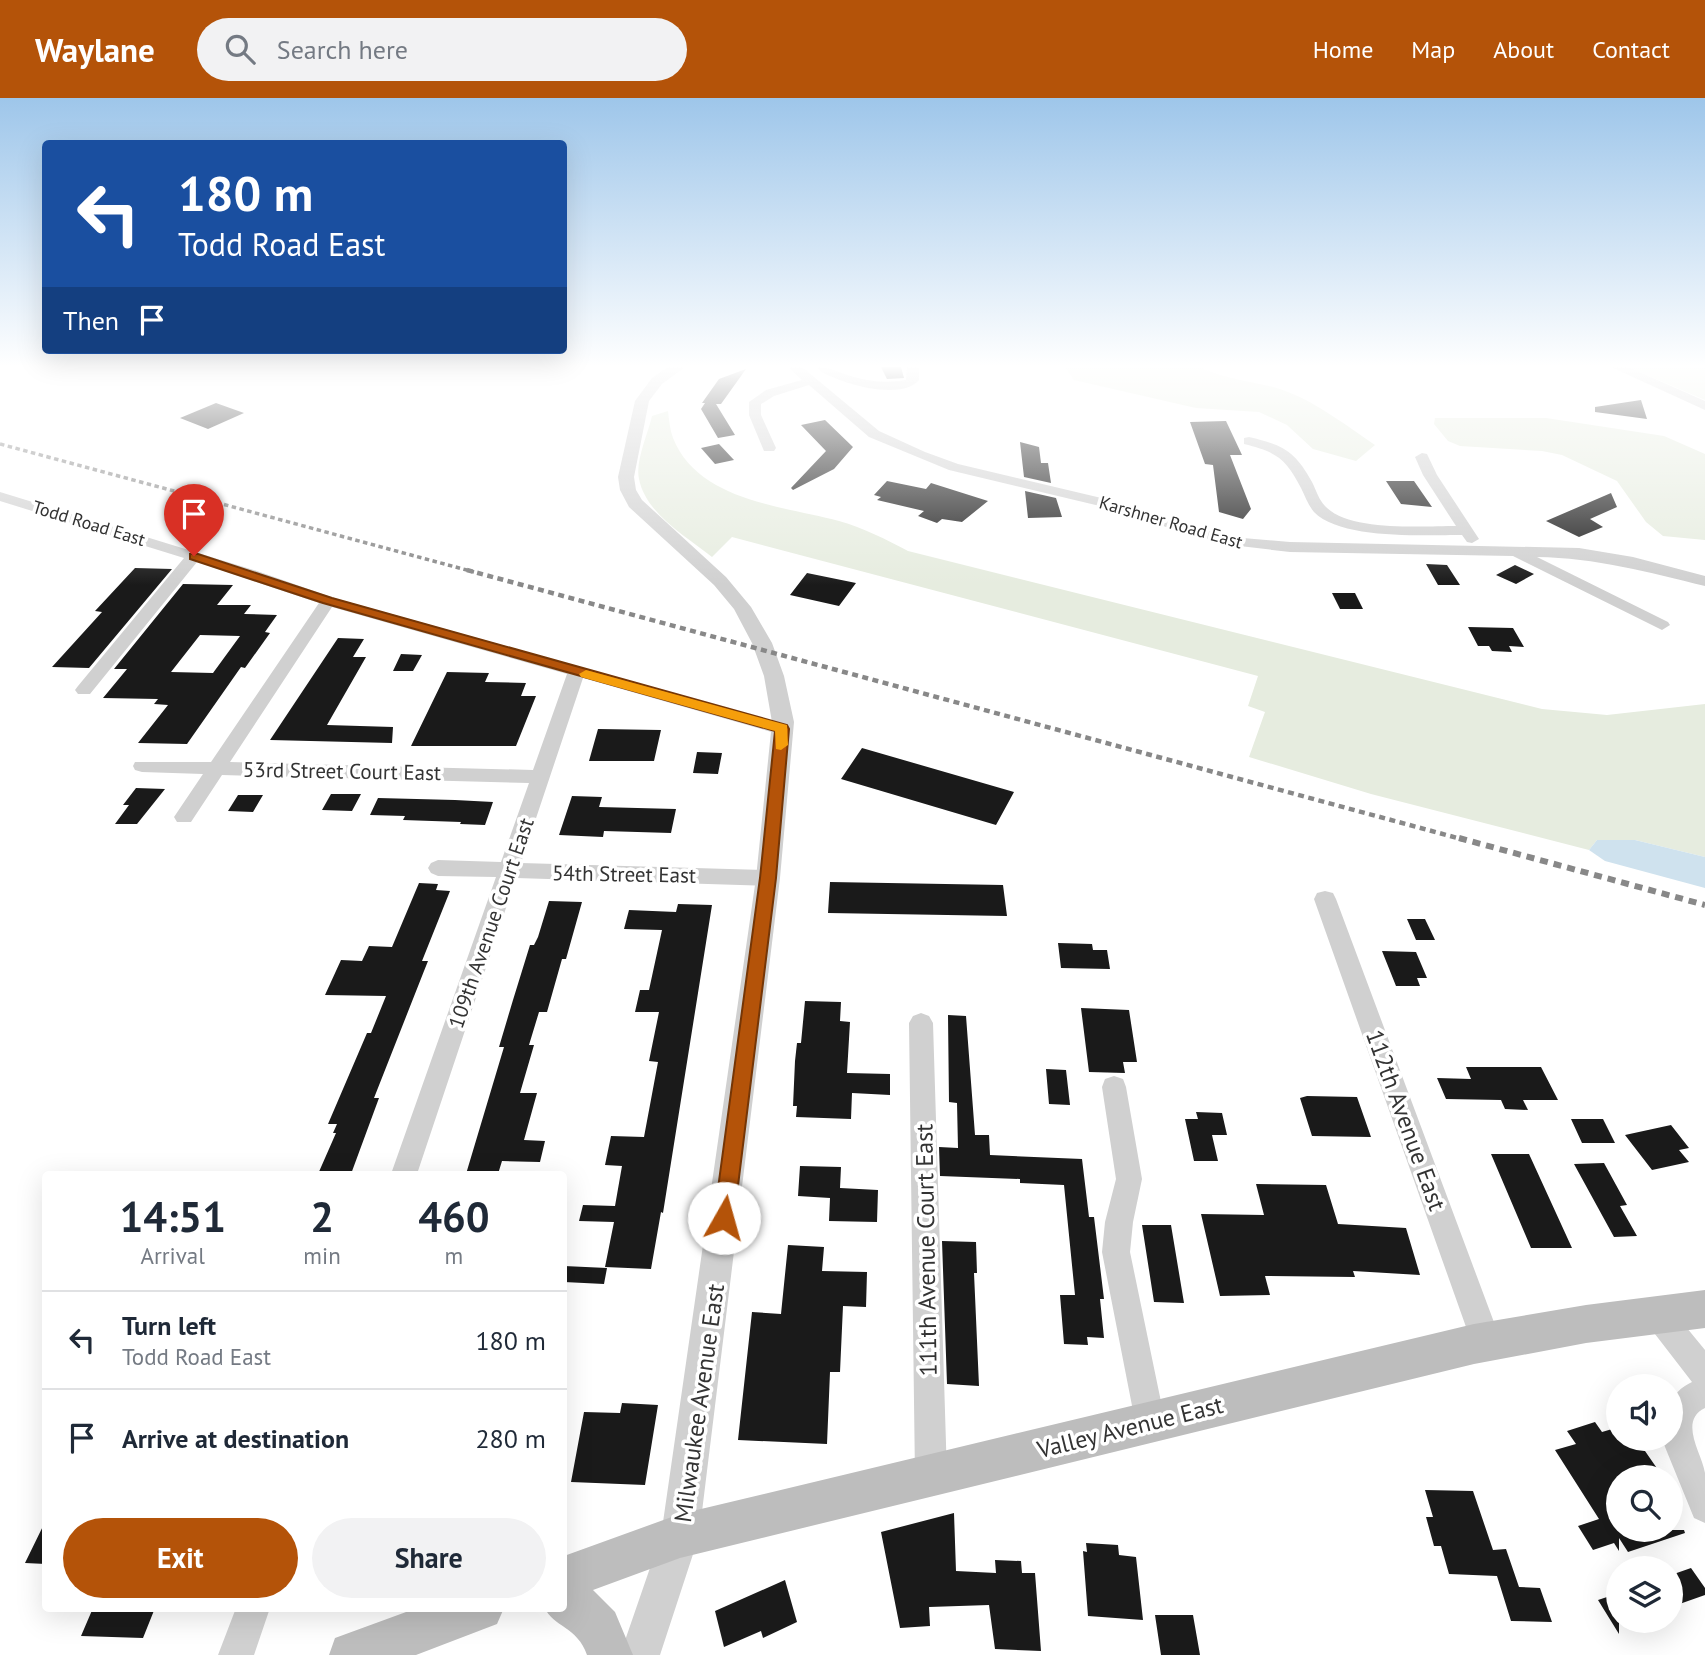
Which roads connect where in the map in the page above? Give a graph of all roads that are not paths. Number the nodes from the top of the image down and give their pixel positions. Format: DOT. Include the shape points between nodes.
graph roads {
  1 [pos="633,440"];
  2 [pos="765,440"];
  3 [pos="886,440"];
  4 [pos="1249,440"];
  5 [pos="769,448"];
  6 [pos="1422,457"];
  7 [pos="0,496"];
  8 [pos="1468,531"];
  9 [pos="1479,550"];
  10 [pos="1513,551"];
  11 [pos="194,556"];
  12 [pos="1705,581"];
  13 [pos="328,601"];
  14 [pos="1662,625"];
  15 [pos="577,671"];
  16 [pos="84,690"];
  17 [pos="782,729"];
  18 [pos="142,766"];
  19 [pos="218,768"];
  20 [pos="541,776"];
  21 [pos="184,817"];
  22 [pos="438,868"];
  23 [pos="510,872"];
  24 [pos="768,878"];
  25 [pos="1325,898"];
  26 [pos="921,1024"];
  27 [pos="1114,1087"];
  28 [pos="405,1171"];
  29 [pos="1705,1309"];
  30 [pos="1658,1315"];
  31 [pos="1486,1341"];
  32 [pos="1705,1374"];
  33 [pos="1705,1392"];
  34 [pos="1150,1422"];
  35 [pos="931,1476"];
  36 [pos="1705,1507"];
  37 [pos="680,1536"];
  38 [pos="567,1577"];
  39 [pos="567,1601"];
  40 [pos="252,1612"];
  41 [pos="470,1612"];
  42 [pos="236,1655"];
  43 [pos="352,1655"];
  44 [pos="610,1655"];
  45 [pos="640,1655"];
  1 -- 17 [label="street, Milwaukee Avenue East" via="628,490 641,509 742,607 774,676"];
  2 -- 5 [label="street"];
  3 -- 9 [label="street, Karshner Road East" via="954,467 1130,509 1231,541 1290,547"];
  4 -- 8 [label="street" via="1290,456 1318,507 1328,515 1380,528"];
  6 -- 8 [label="street"];
  7 -- 11 [label="street, Todd Road East"];
  8 -- 9 [label="street"];
  9 -- 10 [label="street, Karshner Road East"];
  10 -- 12 [label="street, Karshner Road East" via="1601,556"];
  10 -- 14 [label="street"];
  11 -- 13 [label="street, Todd Road East"];
  11 -- 16 [label="street"];
  13 -- 15 [label="street, Todd Road East"];
  13 -- 19 [label="street"];
  15 -- 17 [label="street, Todd Road East"];
  15 -- 20 [label="street, 109th Avenue Court East"];
  17 -- 24 [label="street, Milwaukee Avenue East"];
  18 -- 19 [label="street, 53rd Street Court East"];
  19 -- 20 [label="street, 53rd Street Court East"];
  19 -- 21 [label="street"];
  20 -- 23 [label="street, 109th Avenue Court East"];
  22 -- 23 [label="street, 54th Street East"];
  23 -- 24 [label="street, 54th Street East"];
  23 -- 28 [label="street, 109th Avenue Court East"];
  24 -- 37 [label="street, Milwaukee Avenue East"];
  25 -- 31 [label="street, 112th Avenue East"];
  26 -- 35 [label="street, 111th Avenue Court East"];
  27 -- 34 [label="street" via="1129,1179 1116,1252"];
  29 -- 30 [label="main road, Valley Avenue East"];
  30 -- 31 [label="main road, Valley Avenue East"];
  30 -- 32 [label="street"];
  31 -- 34 [label="main road, Valley Avenue East"];
  33 -- 36 [label="street" via="1680,1406 1677,1427 1684,1460"];
  34 -- 35 [label="main road, Valley Avenue East"];
  35 -- 37 [label="main road, Valley Avenue East"];
  37 -- 38 [label="main road, Valley Avenue East"];
  37 -- 45 [label="street, Milwaukee Avenue East"];
  39 -- 44 [label="main road" via="581,1606 600,1628"];
  40 -- 42 [label="street"];
  41 -- 43 [label="main road"];
}
